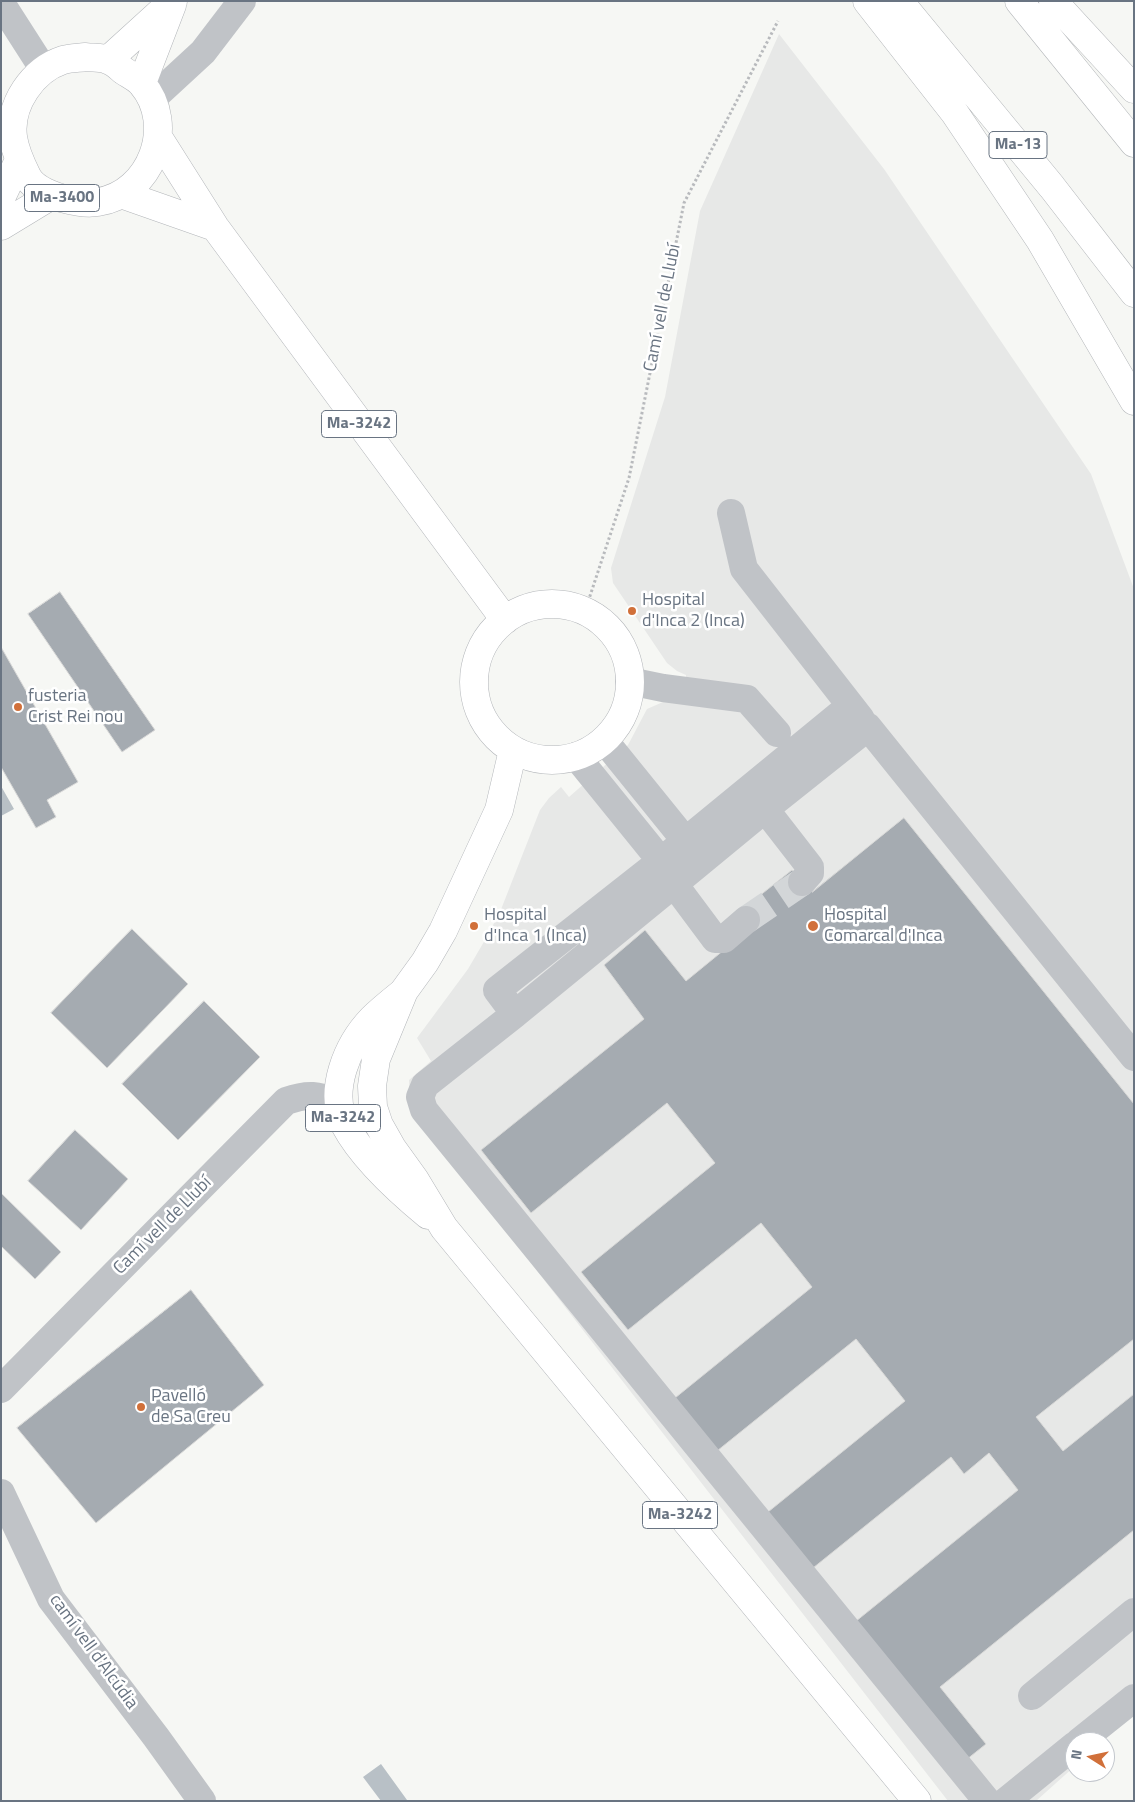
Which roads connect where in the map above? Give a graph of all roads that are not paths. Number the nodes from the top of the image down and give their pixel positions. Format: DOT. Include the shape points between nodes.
graph roads {
  1 [pos="174,1"];
  2 [pos="242,1"];
  3 [pos="867,1"];
  4 [pos="899,1"];
  5 [pos="1019,1"];
  6 [pos="1053,1"];
  7 [pos="1,3"];
  8 [pos="108,60"];
  9 [pos="44,70"];
  10 [pos="1134,89"];
  11 [pos="147,91"];
  12 [pos="158,137"];
  13 [pos="1134,143"];
  14 [pos="19,160"];
  15 [pos="121,194"];
  16 [pos="52,195"];
  17 [pos="1,198"];
  18 [pos="1,226"];
  19 [pos="215,227"];
  20 [pos="1134,292"];
  21 [pos="1134,401"];
  22 [pos="731,513"];
  23 [pos="505,620"];
  24 [pos="629,681"];
  25 [pos="850,706"];
  26 [pos="868,727"];
  27 [pos="777,733"];
  28 [pos="604,740"];
  29 [pos="513,750"];
  30 [pos="576,756"];
  31 [pos="766,809"];
  32 [pos="694,851"];
  33 [pos="668,873"];
  34 [pos="802,882"];
  35 [pos="746,920"];
  36 [pos="404,991"];
  37 [pos="1134,1057"];
  38 [pos="339,1103"];
  39 [pos="444,1228"];
  40 [pos="7,1375"];
  41 [pos="1,1493"];
  42 [pos="1134,1612"];
  43 [pos="1032,1696"];
  44 [pos="1134,1698"];
  45 [pos="1092,1732"];
  46 [pos="1065,1753"];
  47 [pos="202,1801"];
  48 [pos="917,1801"];
  49 [pos="987,1801"];
  50 [pos="1006,1801"];
  1 -- 8 [label="main road"];
  1 -- 11 [label="main road"];
  2 -- 11 [label="street" via="203,52"];
  3 -- 21 [label="main road" via="954,112 1040,240"];
  4 -- 20 [label="main road, Ma-13" via="1047,180"];
  5 -- 13 [label="main road"];
  6 -- 10 [label="main road"];
  7 -- 9 [label="street"];
  8 -- 9 [label="main road, Ma-3400" via="86,57 64,60"];
  8 -- 11 [label="main road, Ma-3400"];
  9 -- 14 [label="main road, Ma-3400" via="26,88 15,110 13,136"];
  11 -- 12 [label="main road, Ma-3400" via="158,118"];
  12 -- 15 [label="main road, Ma-3400" via="152,160 140,179"];
  12 -- 19 [label="main road, Ma-3242"];
  14 -- 16 [label="main road, Ma-3400" via="30,184"];
  14 -- 17 [label="main road"];
  15 -- 16 [label="main road, Ma-3400" via="98,202 75,202"];
  15 -- 19 [label="main road"];
  16 -- 18 [label="main road"];
  19 -- 23 [label="main road, Ma-3242"];
  22 -- 25 [label="street" via="744,568"];
  23 -- 24 [label="main road" via="523,609 544,604 565,604 585,610 606,625 621,646"];
  23 -- 29 [label="main road" via="487,638 477,662 474,687 480,712 494,734"];
  24 -- 27 [label="street" via="747,699"];
  24 -- 28 [label="main road" via="620,720"];
  25 -- 26 [label="street"];
  25 -- 32 [label="street"];
  26 -- 31 [label="street"];
  26 -- 37 [label="street"];
  28 -- 30 [label="main road"];
  28 -- 32 [label="street"];
  29 -- 30 [label="main road" via="533,758 555,760"];
  29 -- 36 [label="main road, Ma-3242" via="499,810 443,931"];
  30 -- 33 [label="street"];
  31 -- 32 [label="street"];
  31 -- 34 [label="street" via="810,867 810,873"];
  32 -- 33 [label="street"];
  33 -- 35 [label="street" via="715,939 724,939"];
  33 -- 49 [label="street" via="497,990 515,1014 425,1085 420,1097 424,1110"];
  36 -- 38 [label="main road, Ma-3242" via="372,1020 357,1039 346,1060"];
  36 -- 39 [label="main road, Ma-3242" via="376,1059 373,1107 378,1125"];
  38 -- 39 [label="main road, Ma-3242" via="344,1123 356,1142 399,1191"];
  38 -- 40 [label="street, Camí vell de Llubí" via="321,1096 303,1095 286,1101"];
  39 -- 48 [label="main road, Ma-3242"];
  41 -- 47 [label="street, camí vell d'Alcúdia" via="51,1599"];
  42 -- 43 [label="street"];
  44 -- 45 [label="street"];
  46 -- 50 [label="street"];
}
